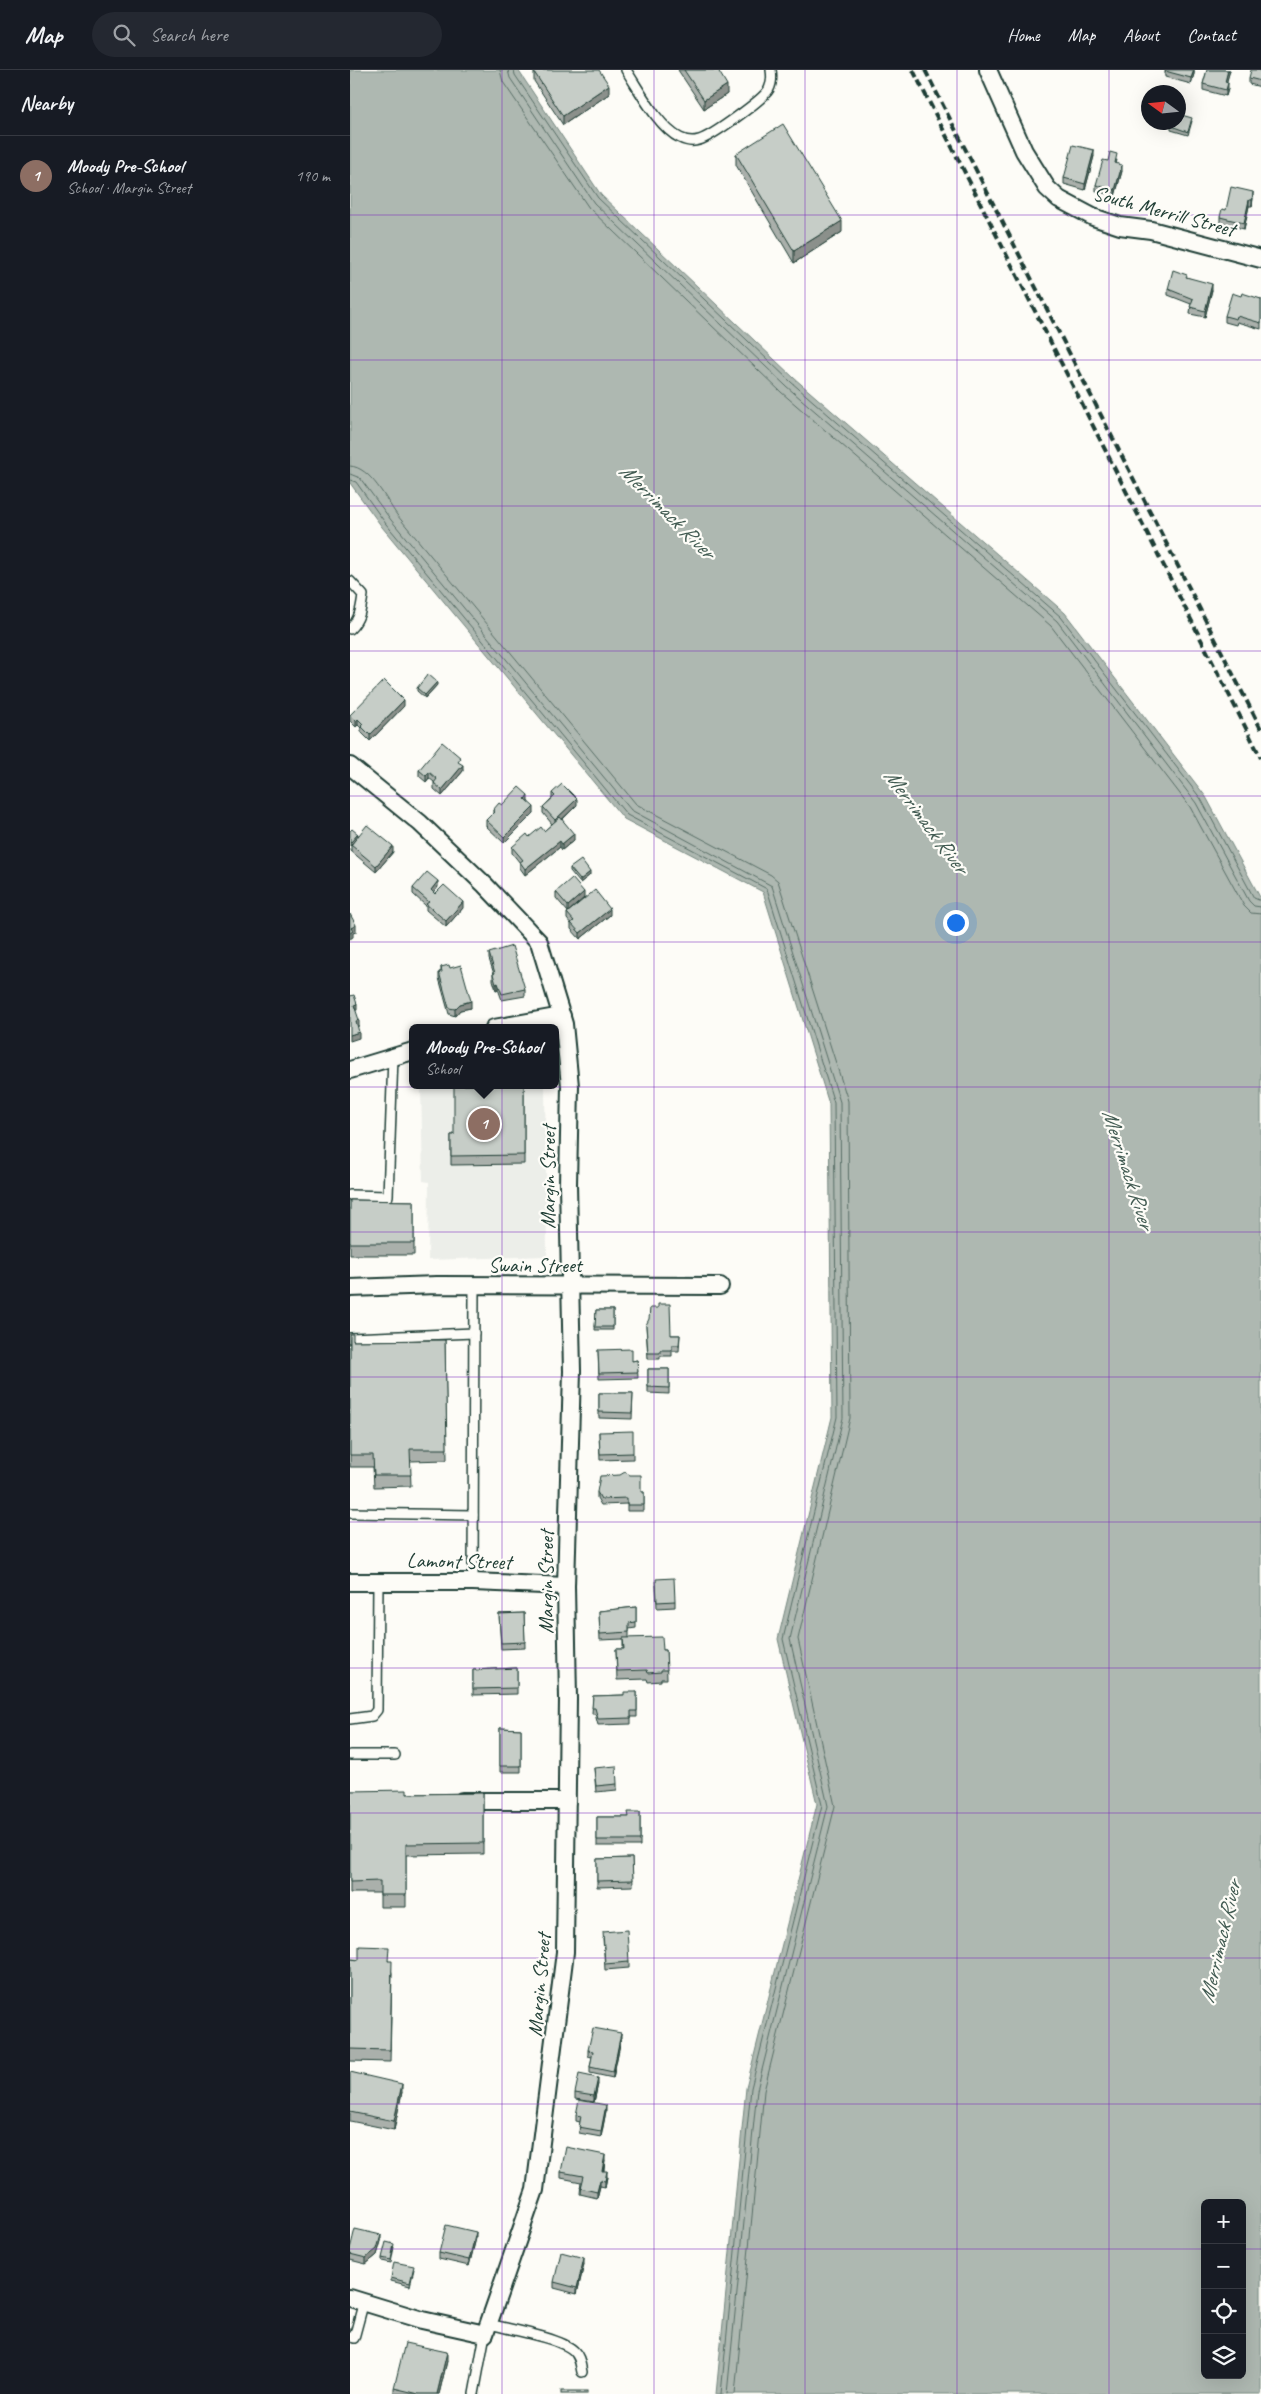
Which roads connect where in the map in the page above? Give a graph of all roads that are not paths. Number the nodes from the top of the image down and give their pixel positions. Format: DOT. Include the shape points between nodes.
graph roads {
  1 [pos="626,70"];
  2 [pos="771,70"];
  3 [pos="988,70"];
  4 [pos="1261,259"];
  5 [pos="350,581"];
  6 [pos="350,629"];
  7 [pos="350,766"];
  8 [pos="562,1016"];
  9 [pos="517,1024"];
  10 [pos="409,1053"];
  11 [pos="393,1057"];
  12 [pos="350,1070"];
  13 [pos="350,1195"];
  14 [pos="474,1286"];
  15 [pos="570,1286"];
  16 [pos="720,1286"];
  17 [pos="350,1288"];
  18 [pos="474,1332"];
  19 [pos="350,1338"];
  20 [pos="350,1514"];
  21 [pos="473,1515"];
  22 [pos="350,1582"];
  23 [pos="378,1582"];
  24 [pos="473,1582"];
  25 [pos="566,1586"];
  26 [pos="350,1719"];
  27 [pos="350,1755"];
  28 [pos="395,1755"];
  29 [pos="449,1801"];
  30 [pos="567,1801"];
  31 [pos="357,2299"];
  32 [pos="487,2329"];
  33 [pos="350,2337"];
  34 [pos="582,2372"];
  35 [pos="474,2394"];
  1 -- 2 [label="lane" via="654,113 674,134 694,141 710,136 764,96 772,81"];
  3 -- 4 [label="street, South Merrill Street" via="1024,152 1058,199 1093,217 1120,226 1151,230"];
  5 -- 6 [label="lane" via="362,595 357,622"];
  7 -- 8 [label="street, Margin Street" via="420,823 539,942"];
  8 -- 9 [label="street"];
  8 -- 15 [label="street, Margin Street" via="570,1086"];
  10 -- 11 [label="street"];
  11 -- 12 [label="street"];
  11 -- 13 [label="lane" via="388,1196"];
  14 -- 15 [label="street, Swain Street"];
  14 -- 17 [label="street, Swain Street"];
  14 -- 18 [label="lane"];
  15 -- 16 [label="street, Swain Street"];
  15 -- 25 [label="street, Margin Street" via="572,1371"];
  18 -- 19 [label="lane"];
  18 -- 21 [label="lane"];
  20 -- 21 [label="lane"];
  21 -- 24 [label="lane"];
  22 -- 23 [label="street, Lamont Street"];
  23 -- 24 [label="street, Lamont Street"];
  23 -- 26 [label="lane" via="377,1710 372,1716"];
  24 -- 25 [label="street, Lamont Street"];
  25 -- 30 [label="street, Margin Street"];
  27 -- 28 [label="lane"];
  29 -- 30 [label="street"];
  30 -- 32 [label="street, Margin Street" via="565,1952 535,2190"];
  31 -- 32 [label="street" via="422,2320"];
  31 -- 33 [label="lane" via="354,2338"];
  32 -- 34 [label="lane" via="560,2342 580,2359"];
  32 -- 35 [label="lane"];
}
